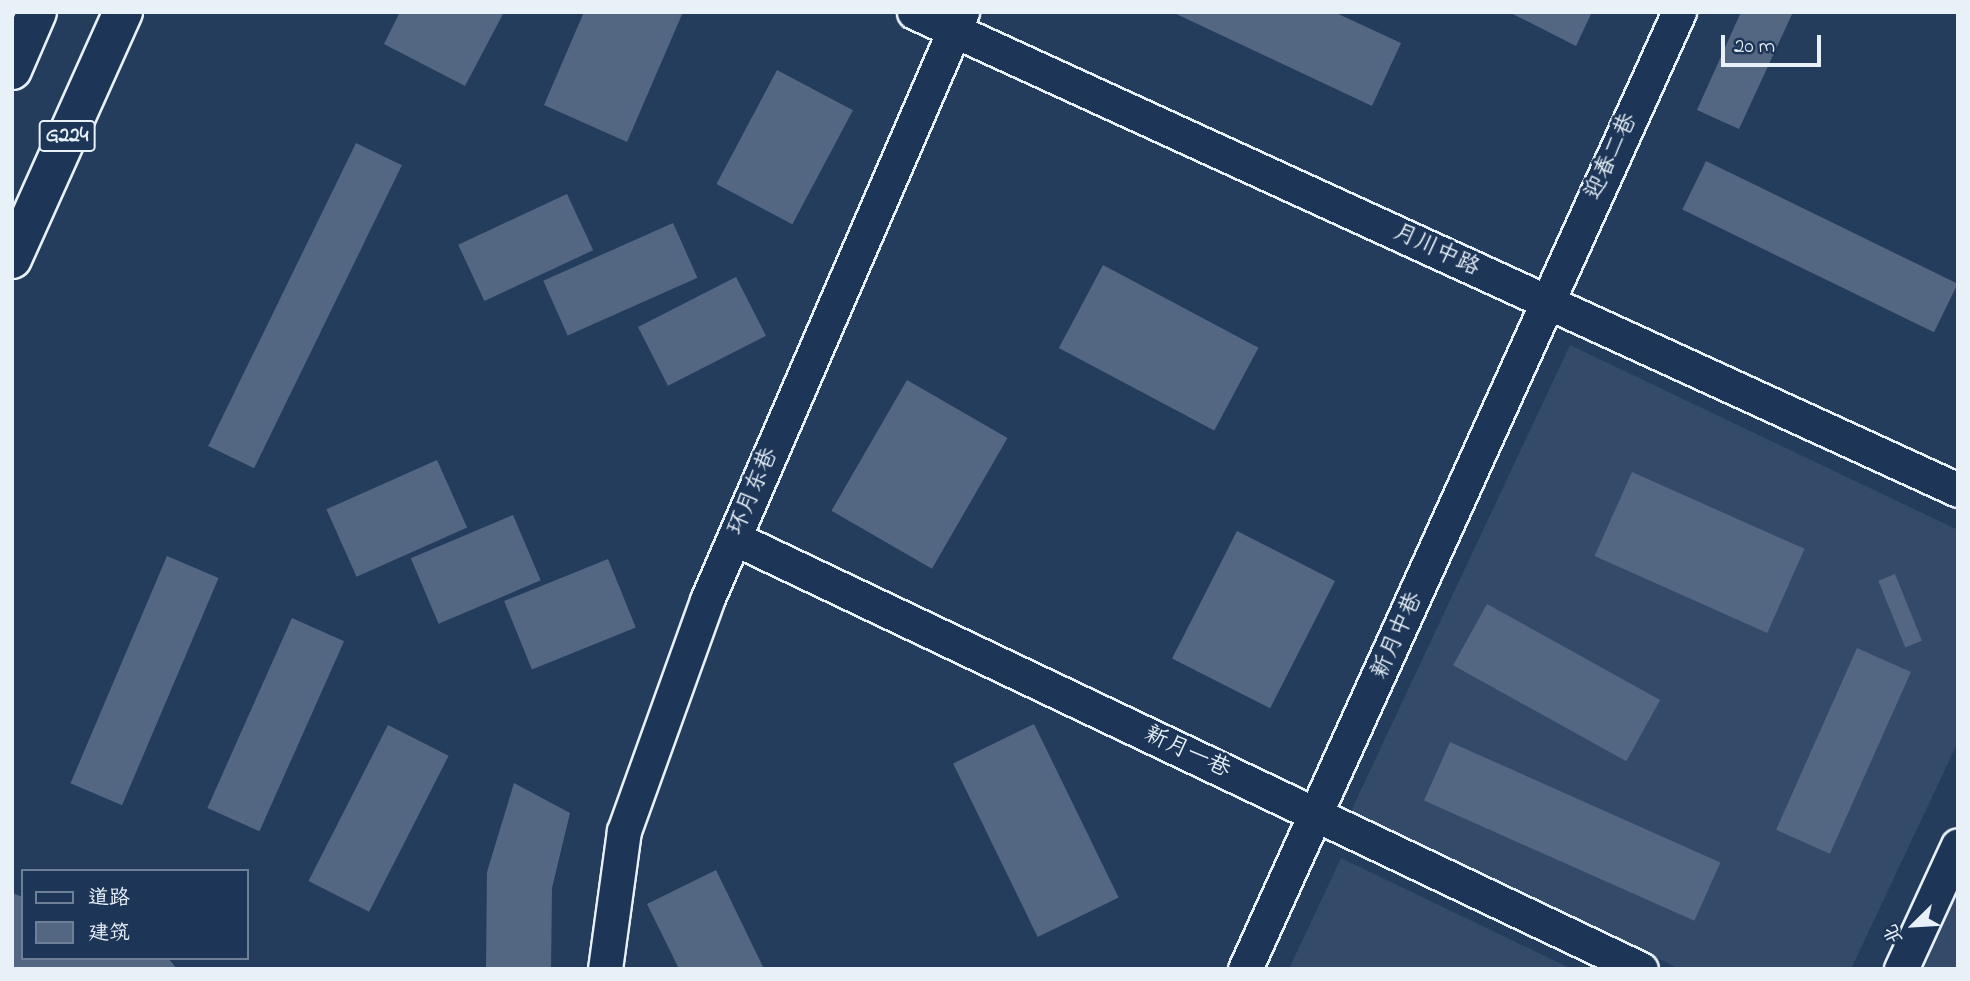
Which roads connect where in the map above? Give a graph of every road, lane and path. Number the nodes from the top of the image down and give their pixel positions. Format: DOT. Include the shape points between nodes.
graph roads {
  1 [pos="37,12"];
  2 [pos="123,12"];
  3 [pos="914,12"];
  4 [pos="1679,12"];
  5 [pos="958,22"];
  6 [pos="12,70"];
  7 [pos="12,259"];
  8 [pos="1545,301"];
  9 [pos="1958,490"];
  10 [pos="734,538"];
  11 [pos="1319,816"];
  12 [pos="1958,845"];
  13 [pos="605,969"];
  14 [pos="1245,969"];
  15 [pos="1640,969"];
  16 [pos="1901,969"];
  1 -- 6 [label="highway"];
  2 -- 7 [label="highway, G224"];
  3 -- 5 [label="street, 月川中路"];
  4 -- 8 [label="street, 迎春二巷"];
  5 -- 8 [label="street, 月川中路"];
  5 -- 10 [label="street, 环月东巷"];
  8 -- 9 [label="street, 月川中路"];
  8 -- 11 [label="street, 新月中巷"];
  10 -- 11 [label="street, 新月一巷"];
  10 -- 13 [label="street, 环月东巷" via="624,831"];
  11 -- 14 [label="street, 新月中巷"];
  11 -- 15 [label="street, 新月一巷"];
  12 -- 16 [label="street"];
}
